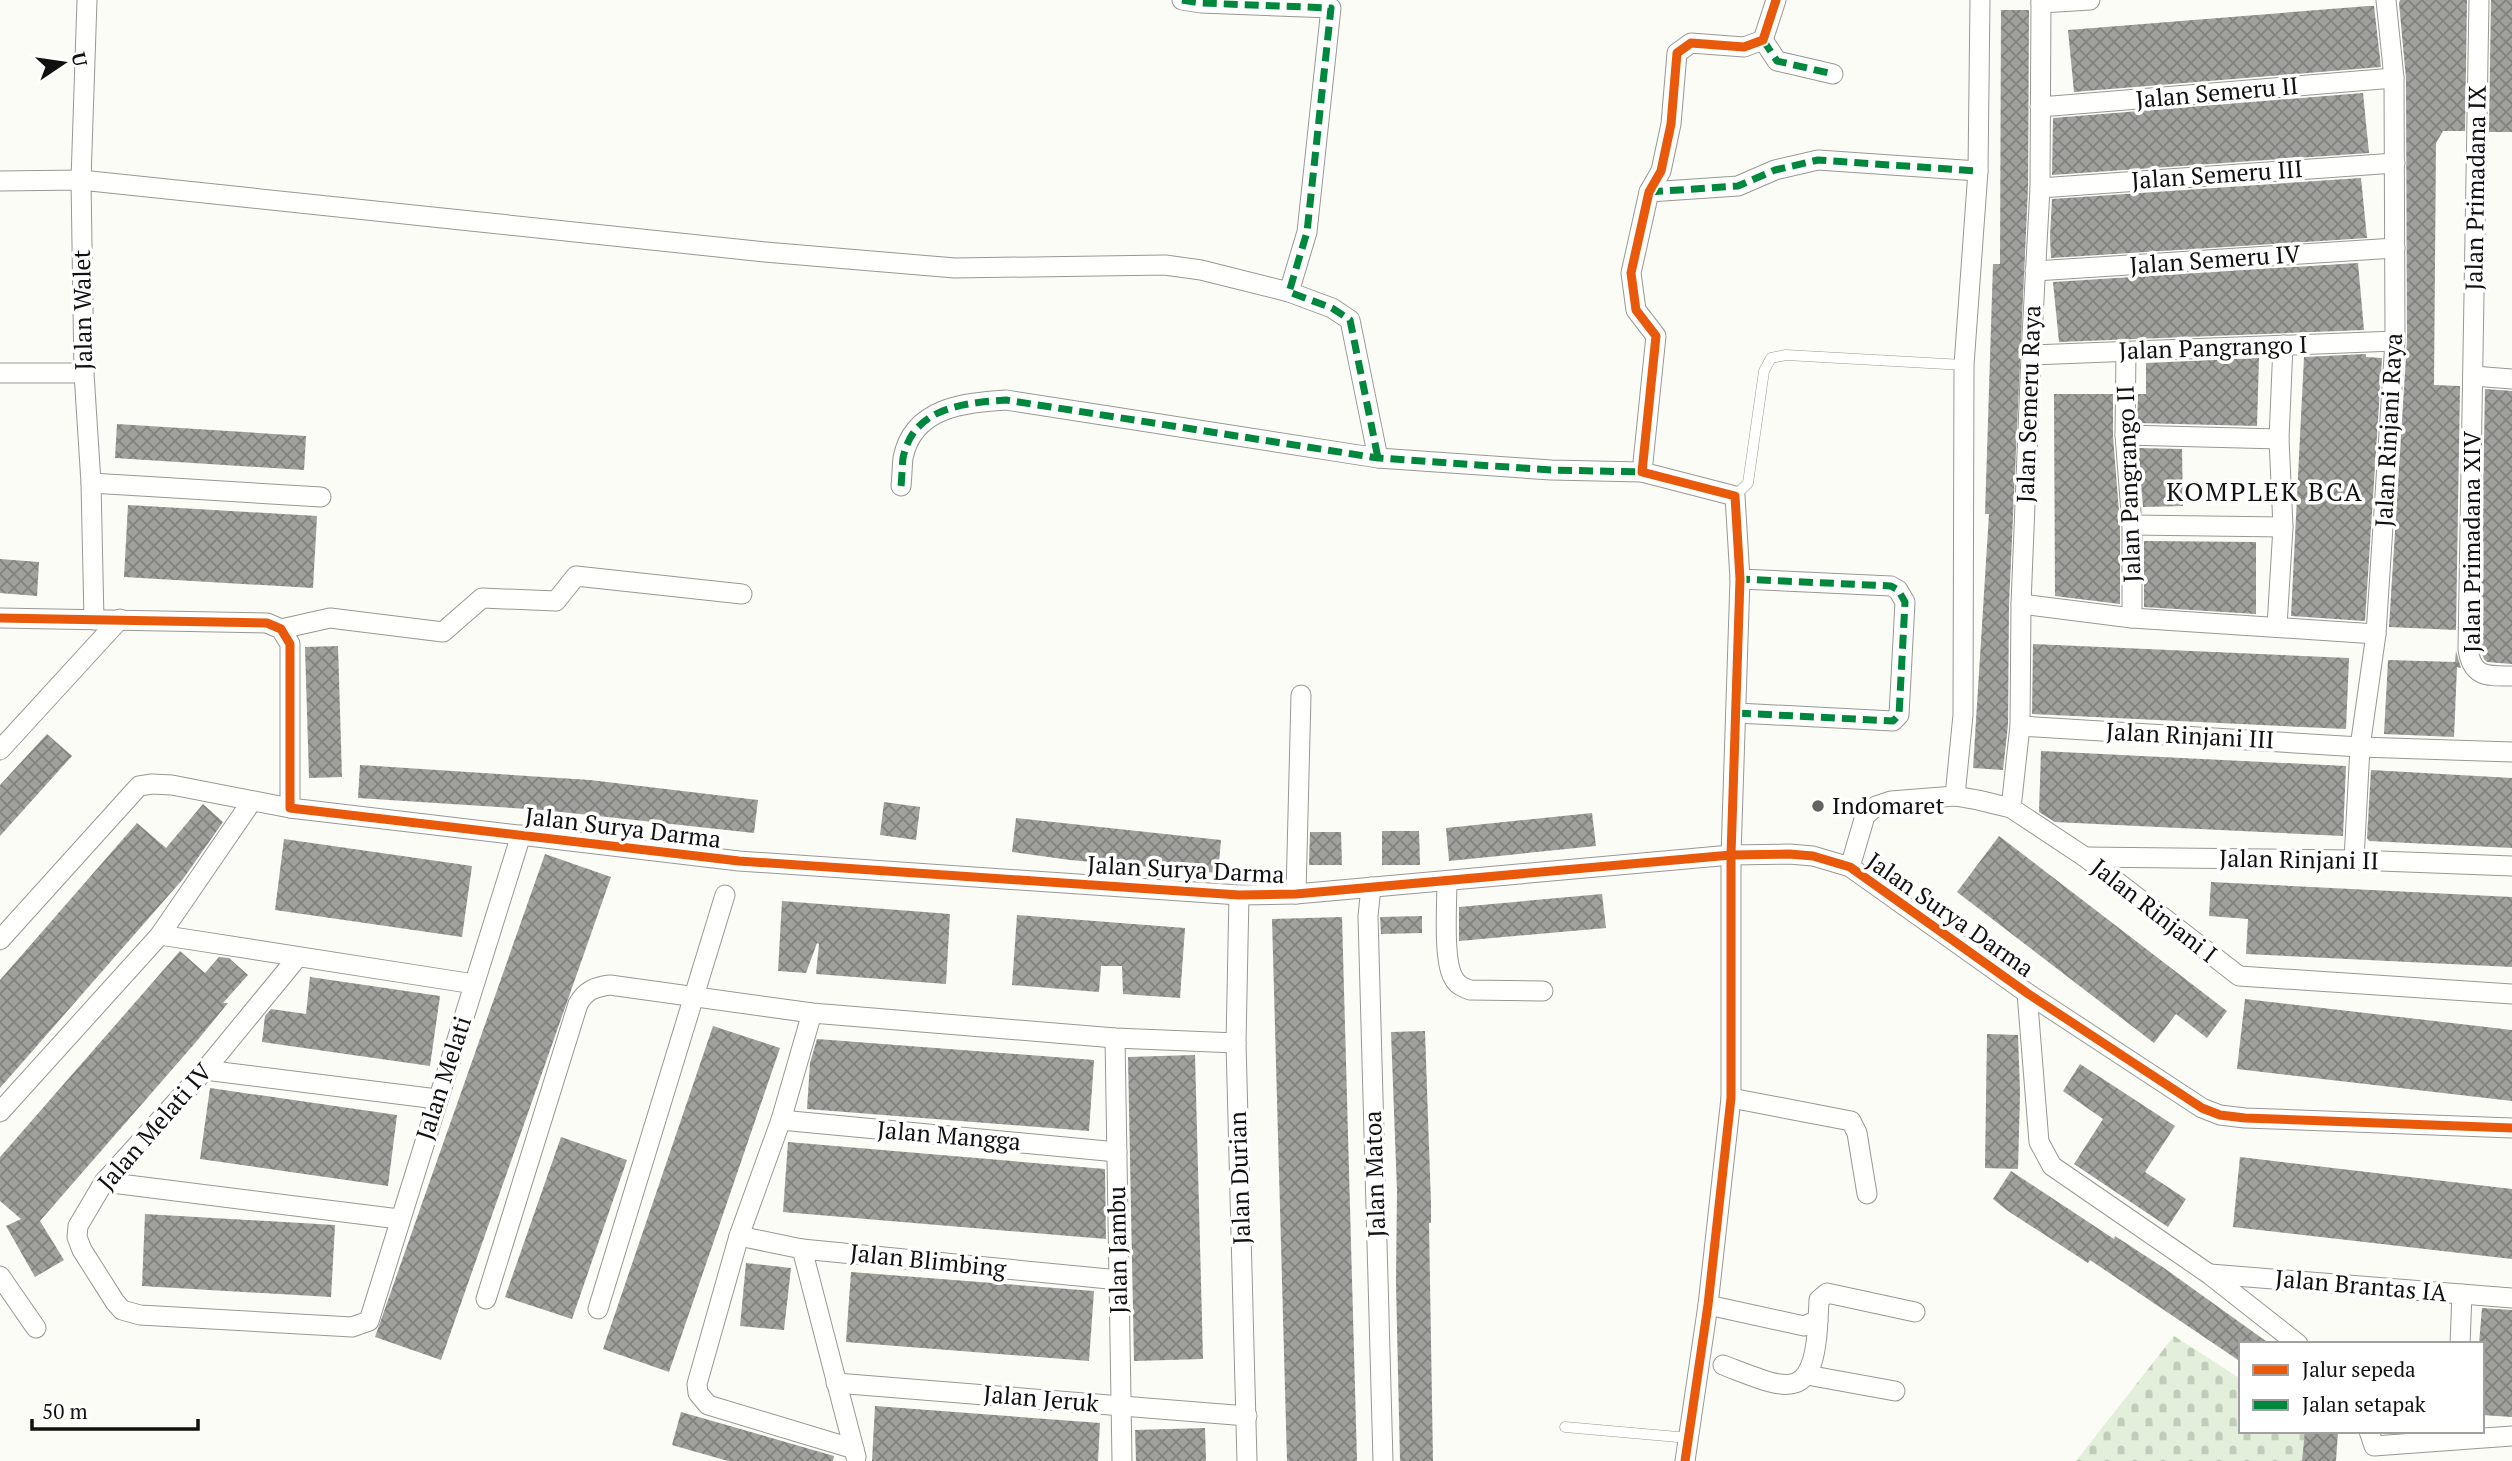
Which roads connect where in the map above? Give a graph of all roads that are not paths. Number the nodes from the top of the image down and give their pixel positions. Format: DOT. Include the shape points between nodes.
graph roads {
  1 [pos="88,0"];
  2 [pos="1182,0"];
  3 [pos="1776,0"];
  4 [pos="1980,0"];
  5 [pos="2090,0"];
  6 [pos="2386,0"];
  7 [pos="2479,0"];
  8 [pos="2041,1"];
  9 [pos="1333,4"];
  10 [pos="1763,40"];
  11 [pos="1833,74"];
  12 [pos="2394,78"];
  13 [pos="2040,107"];
  14 [pos="2395,163"];
  15 [pos="1978,171"];
  16 [pos="81,180"];
  17 [pos="0,181"];
  18 [pos="2040,188"];
  19 [pos="1649,192"];
  20 [pos="2395,248"];
  21 [pos="2035,271"];
  22 [pos="1289,292"];
  23 [pos="2395,341"];
  24 [pos="2283,345"];
  25 [pos="2126,351"];
  26 [pos="2031,355"];
  27 [pos="1964,365"];
  28 [pos="0,373"];
  29 [pos="84,373"];
  30 [pos="2473,376"];
  31 [pos="2512,379"];
  32 [pos="2125,435"];
  33 [pos="2279,439"];
  34 [pos="1378,458"];
  35 [pos="1642,472"];
  36 [pos="91,483"];
  37 [pos="901,486"];
  38 [pos="1735,496"];
  39 [pos="321,497"];
  40 [pos="2132,525"];
  41 [pos="2283,527"];
  42 [pos="1740,579"];
  43 [pos="742,594"];
  44 [pos="2021,604"];
  45 [pos="0,618"];
  46 [pos="2132,618"];
  47 [pos="120,619"];
  48 [pos="94,620"];
  49 [pos="2277,626"];
  50 [pos="281,629"];
  51 [pos="2376,634"];
  52 [pos="2512,676"];
  53 [pos="1301,695"];
  54 [pos="1737,713"];
  55 [pos="2020,726"];
  56 [pos="2360,747"];
  57 [pos="0,750"];
  58 [pos="2512,752"];
  59 [pos="1955,796"];
  60 [pos="252,801"];
  61 [pos="290,808"];
  62 [pos="2011,808"];
  63 [pos="521,835"];
  64 [pos="1731,855"];
  65 [pos="2085,857"];
  66 [pos="2354,860"];
  67 [pos="2512,866"];
  68 [pos="1850,867"];
  69 [pos="1447,881"];
  70 [pos="1371,887"];
  71 [pos="1296,894"];
  72 [pos="725,895"];
  73 [pos="1239,895"];
  74 [pos="160,935"];
  75 [pos="0,940"];
  76 [pos="296,958"];
  77 [pos="474,984"];
  78 [pos="1543,991"];
  79 [pos="2027,993"];
  80 [pos="2512,994"];
  81 [pos="692,997"];
  82 [pos="813,1013"];
  83 [pos="1115,1038"];
  84 [pos="1236,1044"];
  85 [pos="205,1070"];
  86 [pos="1731,1098"];
  87 [pos="437,1099"];
  88 [pos="0,1112"];
  89 [pos="781,1120"];
  90 [pos="2512,1128"];
  91 [pos="1117,1152"];
  92 [pos="104,1182"];
  93 [pos="1867,1194"];
  94 [pos="399,1219"];
  95 [pos="739,1236"];
  96 [pos="802,1248"];
  97 [pos="2209,1274"];
  98 [pos="0,1276"];
  99 [pos="1119,1280"];
  100 [pos="2462,1294"];
  101 [pos="2512,1298"];
  102 [pos="486,1300"];
  103 [pos="1708,1305"];
  104 [pos="598,1309"];
  105 [pos="1915,1312"];
  106 [pos="1818,1320"];
  107 [pos="369,1321"];
  108 [pos="36,1328"];
  109 [pos="2295,1342"];
  110 [pos="2460,1342"];
  111 [pos="1723,1365"];
  112 [pos="1807,1375"];
  113 [pos="836,1382"];
  114 [pos="1895,1391"];
  115 [pos="1121,1406"];
  116 [pos="1247,1416"];
  117 [pos="1565,1427"];
  118 [pos="2456,1435"];
  119 [pos="2512,1436"];
  120 [pos="1689,1438"];
  121 [pos="2371,1444"];
  122 [pos="856,1455"];
  123 [pos="1122,1461"];
  124 [pos="1247,1461"];
  125 [pos="1383,1461"];
  126 [pos="1685,1461"];
  1 -- 16 [label="street, Jalan Walet"];
  2 -- 9 [label="street"];
  3 -- 10 [label="street"];
  4 -- 15 [label="street"];
  5 -- 8 [label="street"];
  6 -- 12 [label="street, Jalan Rinjani Raya"];
  7 -- 30 [label="street, Jalan Primadana IX"];
  8 -- 13 [label="street, Jalan Semeru Raya"];
  9 -- 22 [label="street" via="1307,232"];
  10 -- 11 [label="street" via="1777,61"];
  10 -- 19 [label="street" via="1744,47 1691,43 1677,53 1671,124 1661,171"];
  12 -- 13 [label="street, Jalan Semeru II"];
  12 -- 14 [label="street, Jalan Rinjani Raya"];
  13 -- 18 [label="street, Jalan Semeru Raya"];
  14 -- 18 [label="street, Jalan Semeru III"];
  14 -- 20 [label="street, Jalan Rinjani Raya"];
  15 -- 19 [label="street" via="1818,160 1775,170 1738,186"];
  15 -- 27 [label="street"];
  16 -- 17 [label="street"];
  16 -- 22 [label="street" via="941,267 1165,265"];
  16 -- 29 [label="street, Jalan Walet"];
  18 -- 21 [label="street, Jalan Semeru Raya"];
  19 -- 35 [label="street" via="1631,273 1636,310 1656,336"];
  20 -- 21 [label="street, Jalan Semeru IV"];
  20 -- 23 [label="street, Jalan Rinjani Raya"];
  21 -- 26 [label="street, Jalan Semeru Raya"];
  22 -- 34 [label="street" via="1350,320"];
  23 -- 24 [label="street, Jalan Pangrango I"];
  23 -- 51 [label="street, Jalan Rinjani Raya"];
  24 -- 25 [label="street, Jalan Pangrango I"];
  24 -- 33 [label="street"];
  25 -- 26 [label="street, Jalan Pangrango I"];
  25 -- 32 [label="street, Jalan Pangrango II"];
  26 -- 44 [label="street, Jalan Semeru Raya"];
  27 -- 38 [label="lane" via="1786,355 1771,358 1764,371 1748,483"];
  27 -- 59 [label="street" via="1963,715"];
  28 -- 29 [label="street"];
  29 -- 36 [label="street, Jalan Walet"];
  30 -- 31 [label="street"];
  30 -- 52 [label="street, Jalan Primadana XIV" via="2470,661 2488,676"];
  32 -- 33 [label="street"];
  32 -- 40 [label="street, Jalan Pangrango II"];
  33 -- 41 [label="street"];
  34 -- 35 [label="street"];
  34 -- 37 [label="street" via="1006,400 964,403 936,413 916,430 904,456"];
  35 -- 38 [label="street"];
  36 -- 39 [label="street"];
  36 -- 48 [label="street, Jalan Walet"];
  38 -- 42 [label="street"];
  40 -- 41 [label="street"];
  40 -- 46 [label="street, Jalan Pangrango II"];
  41 -- 49 [label="street"];
  42 -- 54 [label="street"];
  42 -- 54 [label="street" via="1891,586 1905,602 1899,715 1893,721"];
  43 -- 50 [label="street" via="576,576 556,601 482,598 443,632 330,618"];
  44 -- 46 [label="street"];
  44 -- 55 [label="street, Jalan Semeru Raya"];
  45 -- 48 [label="street"];
  46 -- 49 [label="street"];
  47 -- 48 [label="street"];
  47 -- 50 [label="street" via="267,623"];
  47 -- 57 [label="street"];
  49 -- 51 [label="street"];
  50 -- 61 [label="street" via="290,644"];
  51 -- 56 [label="street, Jalan Rinjani Raya"];
  53 -- 71 [label="street"];
  54 -- 64 [label="street"];
  55 -- 56 [label="street, Jalan Rinjani III"];
  55 -- 62 [label="street, Jalan Semeru Raya"];
  56 -- 58 [label="street, Jalan Rinjani III"];
  56 -- 66 [label="street, Jalan Rinjani Raya"];
  59 -- 62 [label="street, Jalan Rinjani I"];
  59 -- 68 [label="street, Jalan Rinjani I" via="1875,806 1865,816"];
  60 -- 61 [label="street, Jalan Surya Darma"];
  60 -- 74 [label="street"];
  60 -- 75 [label="street, Jalan Surya Darma" via="172,785 139,786"];
  61 -- 63 [label="street, Jalan Surya Darma"];
  62 -- 65 [label="street, Jalan Rinjani I"];
  63 -- 73 [label="street, Jalan Surya Darma" via="738,861"];
  63 -- 77 [label="street, Jalan Melati"];
  64 -- 68 [label="street, Jalan Surya Darma" via="1813,856"];
  64 -- 69 [label="street, Jalan Surya Darma"];
  64 -- 86 [label="street"];
  65 -- 66 [label="street, Jalan Rinjani II"];
  65 -- 80 [label="street, Jalan Rinjani I" via="2239,976"];
  66 -- 67 [label="street, Jalan Rinjani II"];
  68 -- 79 [label="street, Jalan Surya Darma"];
  69 -- 70 [label="street, Jalan Surya Darma"];
  69 -- 78 [label="street" via="1448,962 1460,986"];
  70 -- 71 [label="street, Jalan Surya Darma"];
  70 -- 125 [label="street, Jalan Matoa" via="1368,916"];
  71 -- 73 [label="street, Jalan Surya Darma"];
  72 -- 81 [label="street"];
  73 -- 84 [label="street, Jalan Durian"];
  74 -- 76 [label="street"];
  74 -- 88 [label="street"];
  76 -- 77 [label="street"];
  76 -- 85 [label="street, Jalan Melati IV"];
  77 -- 87 [label="street, Jalan Melati"];
  79 -- 90 [label="street, Jalan Surya Darma" via="2202,1108 2220,1115"];
  79 -- 97 [label="street" via="2039,1142 2052,1166"];
  81 -- 82 [label="street"];
  81 -- 102 [label="street" via="610,985 584,994"];
  81 -- 104 [label="street"];
  82 -- 83 [label="street"];
  82 -- 89 [label="street"];
  83 -- 84 [label="street"];
  83 -- 91 [label="street, Jalan Jambu"];
  84 -- 116 [label="street, Jalan Durian"];
  85 -- 87 [label="street"];
  85 -- 92 [label="street, Jalan Melati IV"];
  86 -- 93 [label="street" via="1851,1121"];
  86 -- 103 [label="street"];
  87 -- 94 [label="street, Jalan Melati"];
  89 -- 91 [label="street, Jalan Mangga"];
  89 -- 95 [label="street"];
  91 -- 99 [label="street, Jalan Jambu"];
  92 -- 94 [label="street"];
  92 -- 107 [label="street, Jalan Melati IV" via="78,1226 77,1237 122,1310 140,1315 352,1327"];
  94 -- 107 [label="street, Jalan Melati"];
  95 -- 96 [label="street, Jalan Blimbing"];
  95 -- 122 [label="street" via="698,1393 708,1405"];
  96 -- 99 [label="street, Jalan Blimbing"];
  96 -- 113 [label="street"];
  97 -- 100 [label="street, Jalan Brantas IA"];
  97 -- 109 [label="street"];
  98 -- 108 [label="street"];
  99 -- 115 [label="street, Jalan Jambu"];
  100 -- 101 [label="street, Jalan Brantas IA"];
  100 -- 110 [label="street"];
  103 -- 106 [label="street" via="1804,1326"];
  103 -- 120 [label="street"];
  105 -- 106 [label="street" via="1827,1293 1819,1300"];
  106 -- 112 [label="street" via="1817,1346"];
  111 -- 112 [label="street" via="1777,1385 1790,1386"];
  112 -- 114 [label="street"];
  113 -- 115 [label="street, Jalan Jeruk"];
  113 -- 122 [label="street"];
  115 -- 116 [label="street, Jalan Jeruk"];
  115 -- 123 [label="street, Jalan Jambu"];
  116 -- 124 [label="street, Jalan Durian"];
  117 -- 120 [label="lane"];
  118 -- 119 [label="street"];
  118 -- 121 [label="street"];
  120 -- 126 [label="street"];
}
